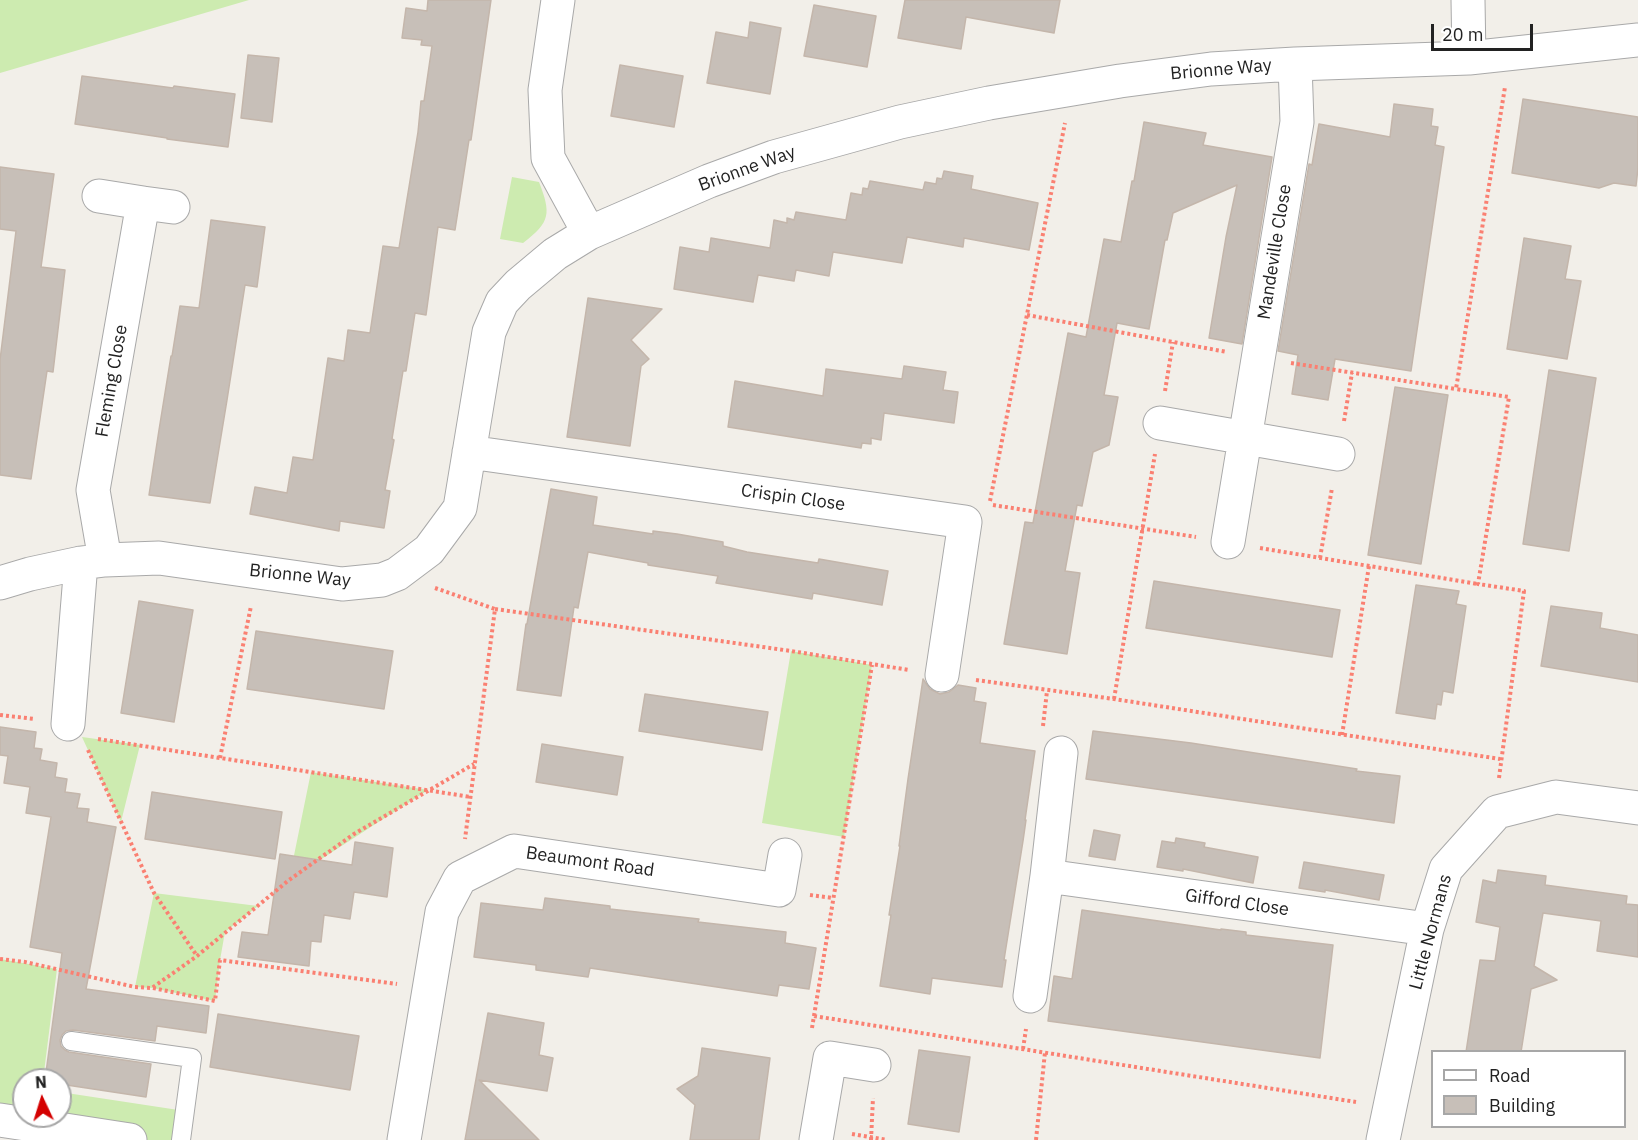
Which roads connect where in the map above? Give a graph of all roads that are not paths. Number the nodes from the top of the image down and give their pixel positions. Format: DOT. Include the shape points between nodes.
graph roads {
  1 [pos="558,0"];
  2 [pos="1468,0"];
  3 [pos="1638,40"];
  4 [pos="1469,58"];
  5 [pos="1295,64"];
  6 [pos="99,196"];
  7 [pos="589,233"];
  8 [pos="1160,423"];
  9 [pos="1245,439"];
  10 [pos="469,452"];
  11 [pos="1338,454"];
  12 [pos="1228,542"];
  13 [pos="93,561"];
  14 [pos="0,583"];
  15 [pos="942,675"];
  16 [pos="75,730"];
  17 [pos="1061,753"];
  18 [pos="1638,808"];
  19 [pos="785,855"];
  20 [pos="1047,876"];
  21 [pos="1427,929"];
  22 [pos="1030,996"];
  23 [pos="71,1041"];
  24 [pos="874,1065"];
  25 [pos="0,1120"];
  26 [pos="130,1140"];
  27 [pos="182,1140"];
  28 [pos="404,1140"];
  29 [pos="816,1140"];
  30 [pos="1383,1140"];
  1 -- 7 [label="street" via="545,90 548,158"];
  2 -- 4 [label="street"];
  3 -- 4 [label="street, Brionne Way"];
  4 -- 5 [label="street, Brionne Way"];
  5 -- 7 [label="street, Brionne Way" via="1211,69 1071,88 900,122 774,157"];
  5 -- 9 [label="street, Mandeville Close" via="1297,122"];
  6 -- 13 [label="street, Fleming Close" via="158,205 93,490"];
  7 -- 10 [label="street, Brionne Way" via="555,254 502,302 489,332"];
  8 -- 9 [label="street"];
  9 -- 11 [label="street"];
  9 -- 12 [label="street, Mandeville Close"];
  10 -- 13 [label="street, Brionne Way" via="460,508 429,550 397,574 382,580 342,584 159,558"];
  10 -- 15 [label="street, Crispin Close" via="965,522"];
  13 -- 14 [label="street, Brionne Way"];
  13 -- 16 [label="street"];
  17 -- 20 [label="street"];
  18 -- 21 [label="street, Little Normans" via="1556,797 1497,812 1446,869"];
  19 -- 28 [label="street, Beaumont Road" via="779,890 514,851 460,878 442,912"];
  20 -- 21 [label="street, Gifford Close"];
  20 -- 22 [label="street"];
  21 -- 30 [label="street, Little Normans"];
  23 -- 27 [label="lane" via="192,1058"];
  24 -- 29 [label="street" via="830,1058"];
  25 -- 26 [label="street"];
}
